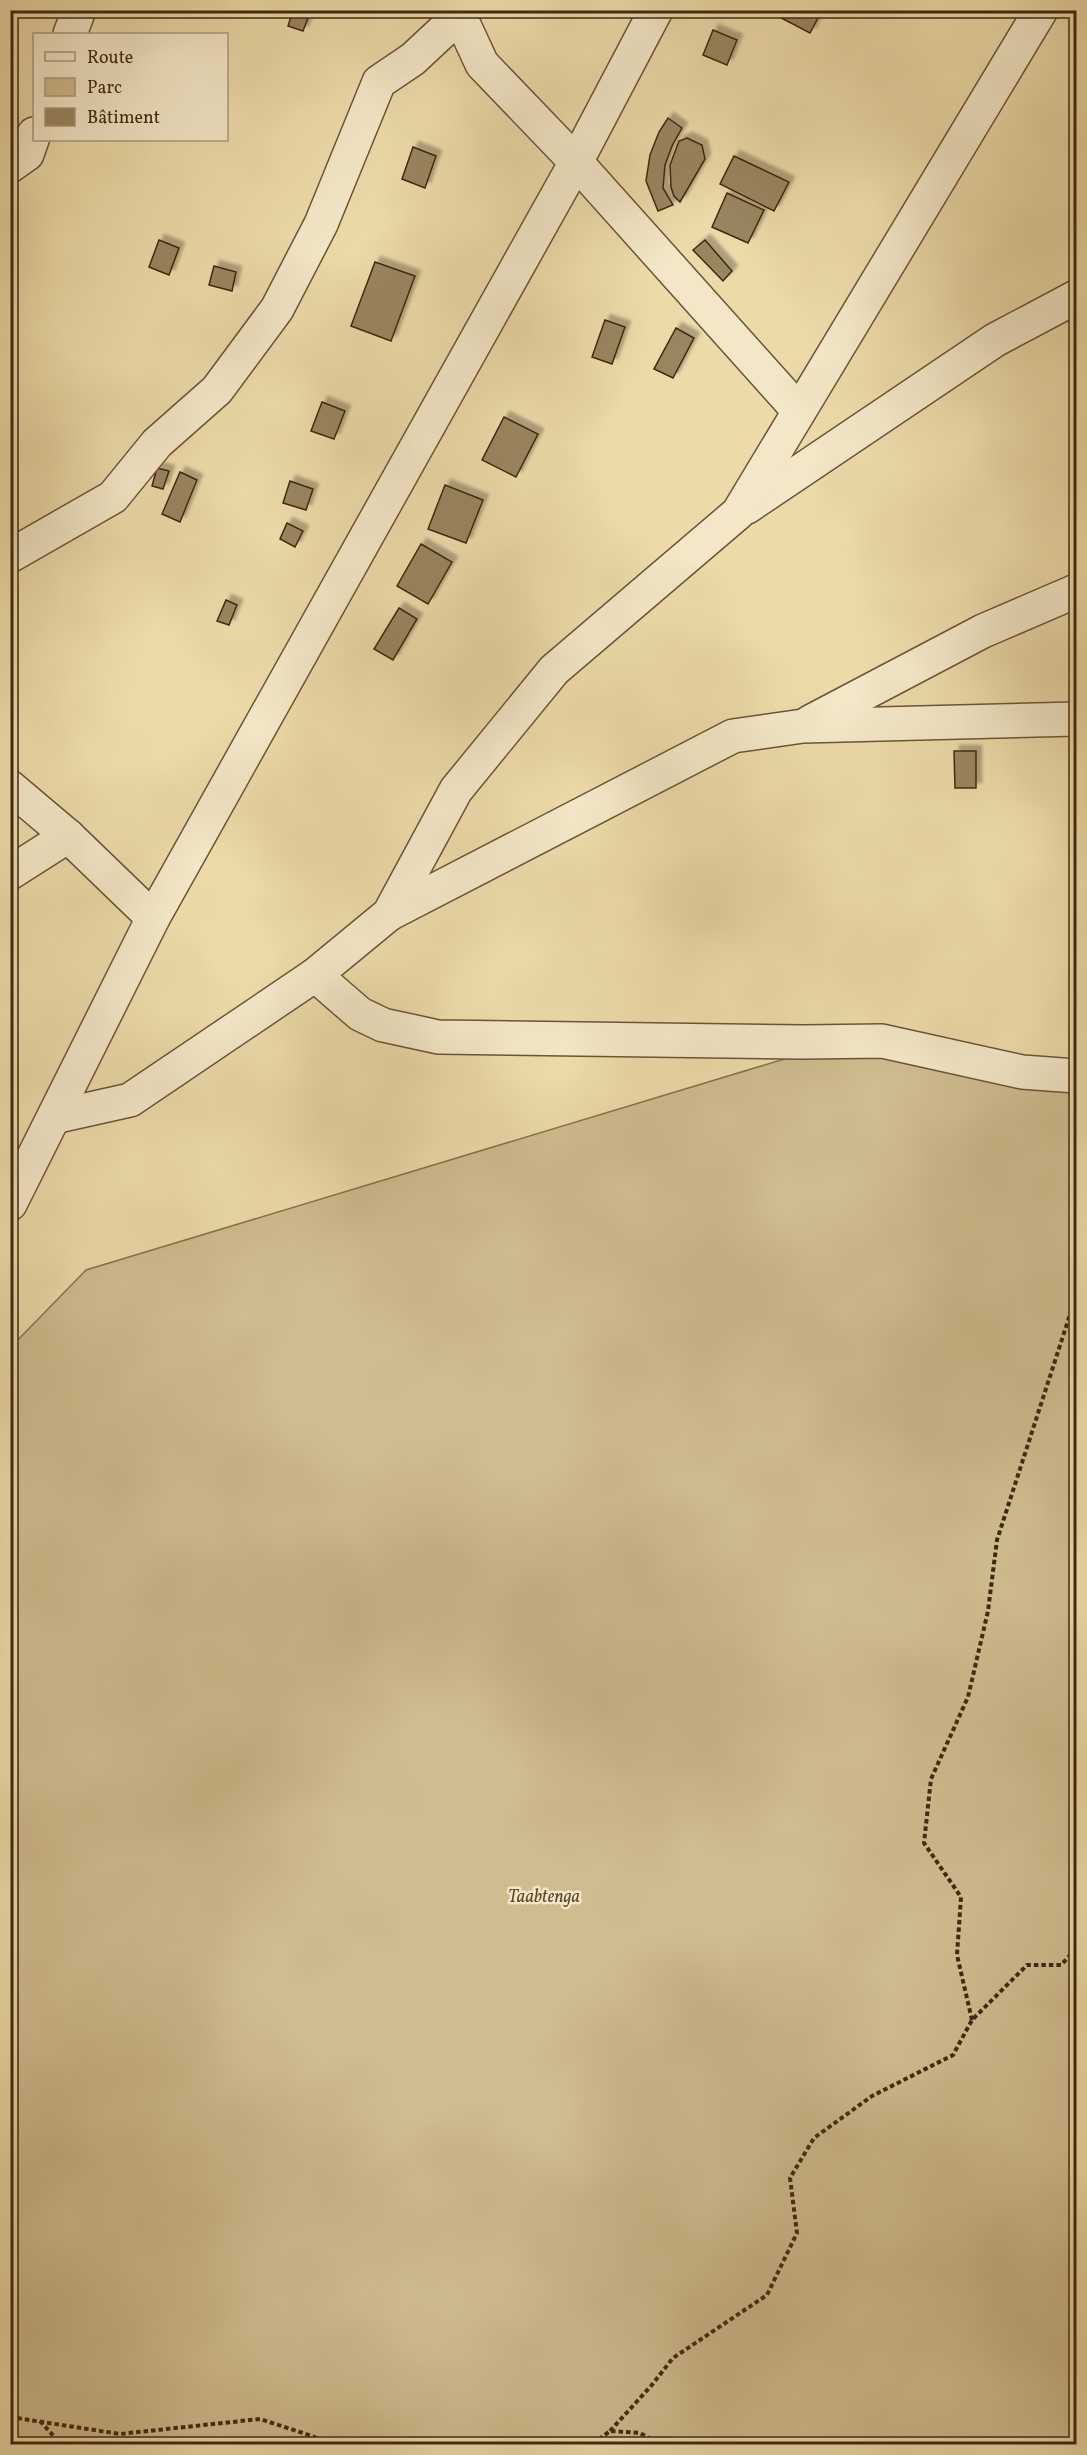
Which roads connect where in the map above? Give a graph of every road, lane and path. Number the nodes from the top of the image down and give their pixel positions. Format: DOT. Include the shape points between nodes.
graph roads {
  1 [pos="79,10"];
  2 [pos="656,10"];
  3 [pos="1041,10"];
  4 [pos="458,13"];
  5 [pos="70,33"];
  6 [pos="33,137"];
  7 [pos="576,162"];
  8 [pos="10,166"];
  9 [pos="1077,297"];
  10 [pos="799,411"];
  11 [pos="738,513"];
  12 [pos="10,556"];
  13 [pos="1077,591"];
  14 [pos="1077,719"];
  15 [pos="803,726"];
  16 [pos="10,787"];
  17 [pos="68,836"];
  18 [pos="10,873"];
  19 [pos="389,914"];
  20 [pos="153,918"];
  21 [pos="315,975"];
  22 [pos="1077,1076"];
  23 [pos="54,1117"];
  24 [pos="10,1204"];
  25 [pos="1077,1296"];
  26 [pos="1077,1949"];
  27 [pos="972,2020"];
  28 [pos="10,2417"];
  29 [pos="40,2421"];
  30 [pos="610,2431"];
  31 [pos="61,2445"];
  32 [pos="330,2445"];
  33 [pos="593,2445"];
  34 [pos="659,2445"];
  1 -- 5 [label="street"];
  2 -- 7 [label="street"];
  3 -- 10 [label="street"];
  4 -- 7 [label="street" via="482,64"];
  4 -- 12 [label="street" via="413,60 379,82 321,224 277,309 217,390 157,443 114,497"];
  6 -- 8 [label="street" via="27,154"];
  7 -- 10 [label="street"];
  7 -- 20 [label="street"];
  9 -- 11 [label="street" via="995,340"];
  10 -- 11 [label="street"];
  11 -- 19 [label="street" via="554,670 456,790"];
  13 -- 15 [label="street" via="983,631"];
  14 -- 15 [label="street"];
  15 -- 19 [label="street" via="733,736"];
  16 -- 17 [label="street"];
  17 -- 18 [label="street"];
  17 -- 20 [label="street"];
  19 -- 21 [label="street"];
  20 -- 23 [label="street"];
  21 -- 22 [label="street" via="360,1014 383,1025 438,1038 882,1041 1022,1072"];
  21 -- 23 [label="street" via="130,1100"];
  23 -- 24 [label="street"];
  25 -- 27 [label="path" via="997,1540 988,1611 968,1697 932,1779 924,1843 961,1898 957,1955"];
  26 -- 27 [label="path" via="1061,1965 1028,1965"];
  27 -- 30 [label="path" via="953,2055 872,2096 814,2138 790,2178 797,2233 767,2295 673,2358"];
  28 -- 29 [label="path"];
  29 -- 31 [label="path"];
  29 -- 32 [label="path" via="120,2434 260,2419"];
  30 -- 33 [label="path"];
  30 -- 34 [label="path" via="640,2433"];
}
